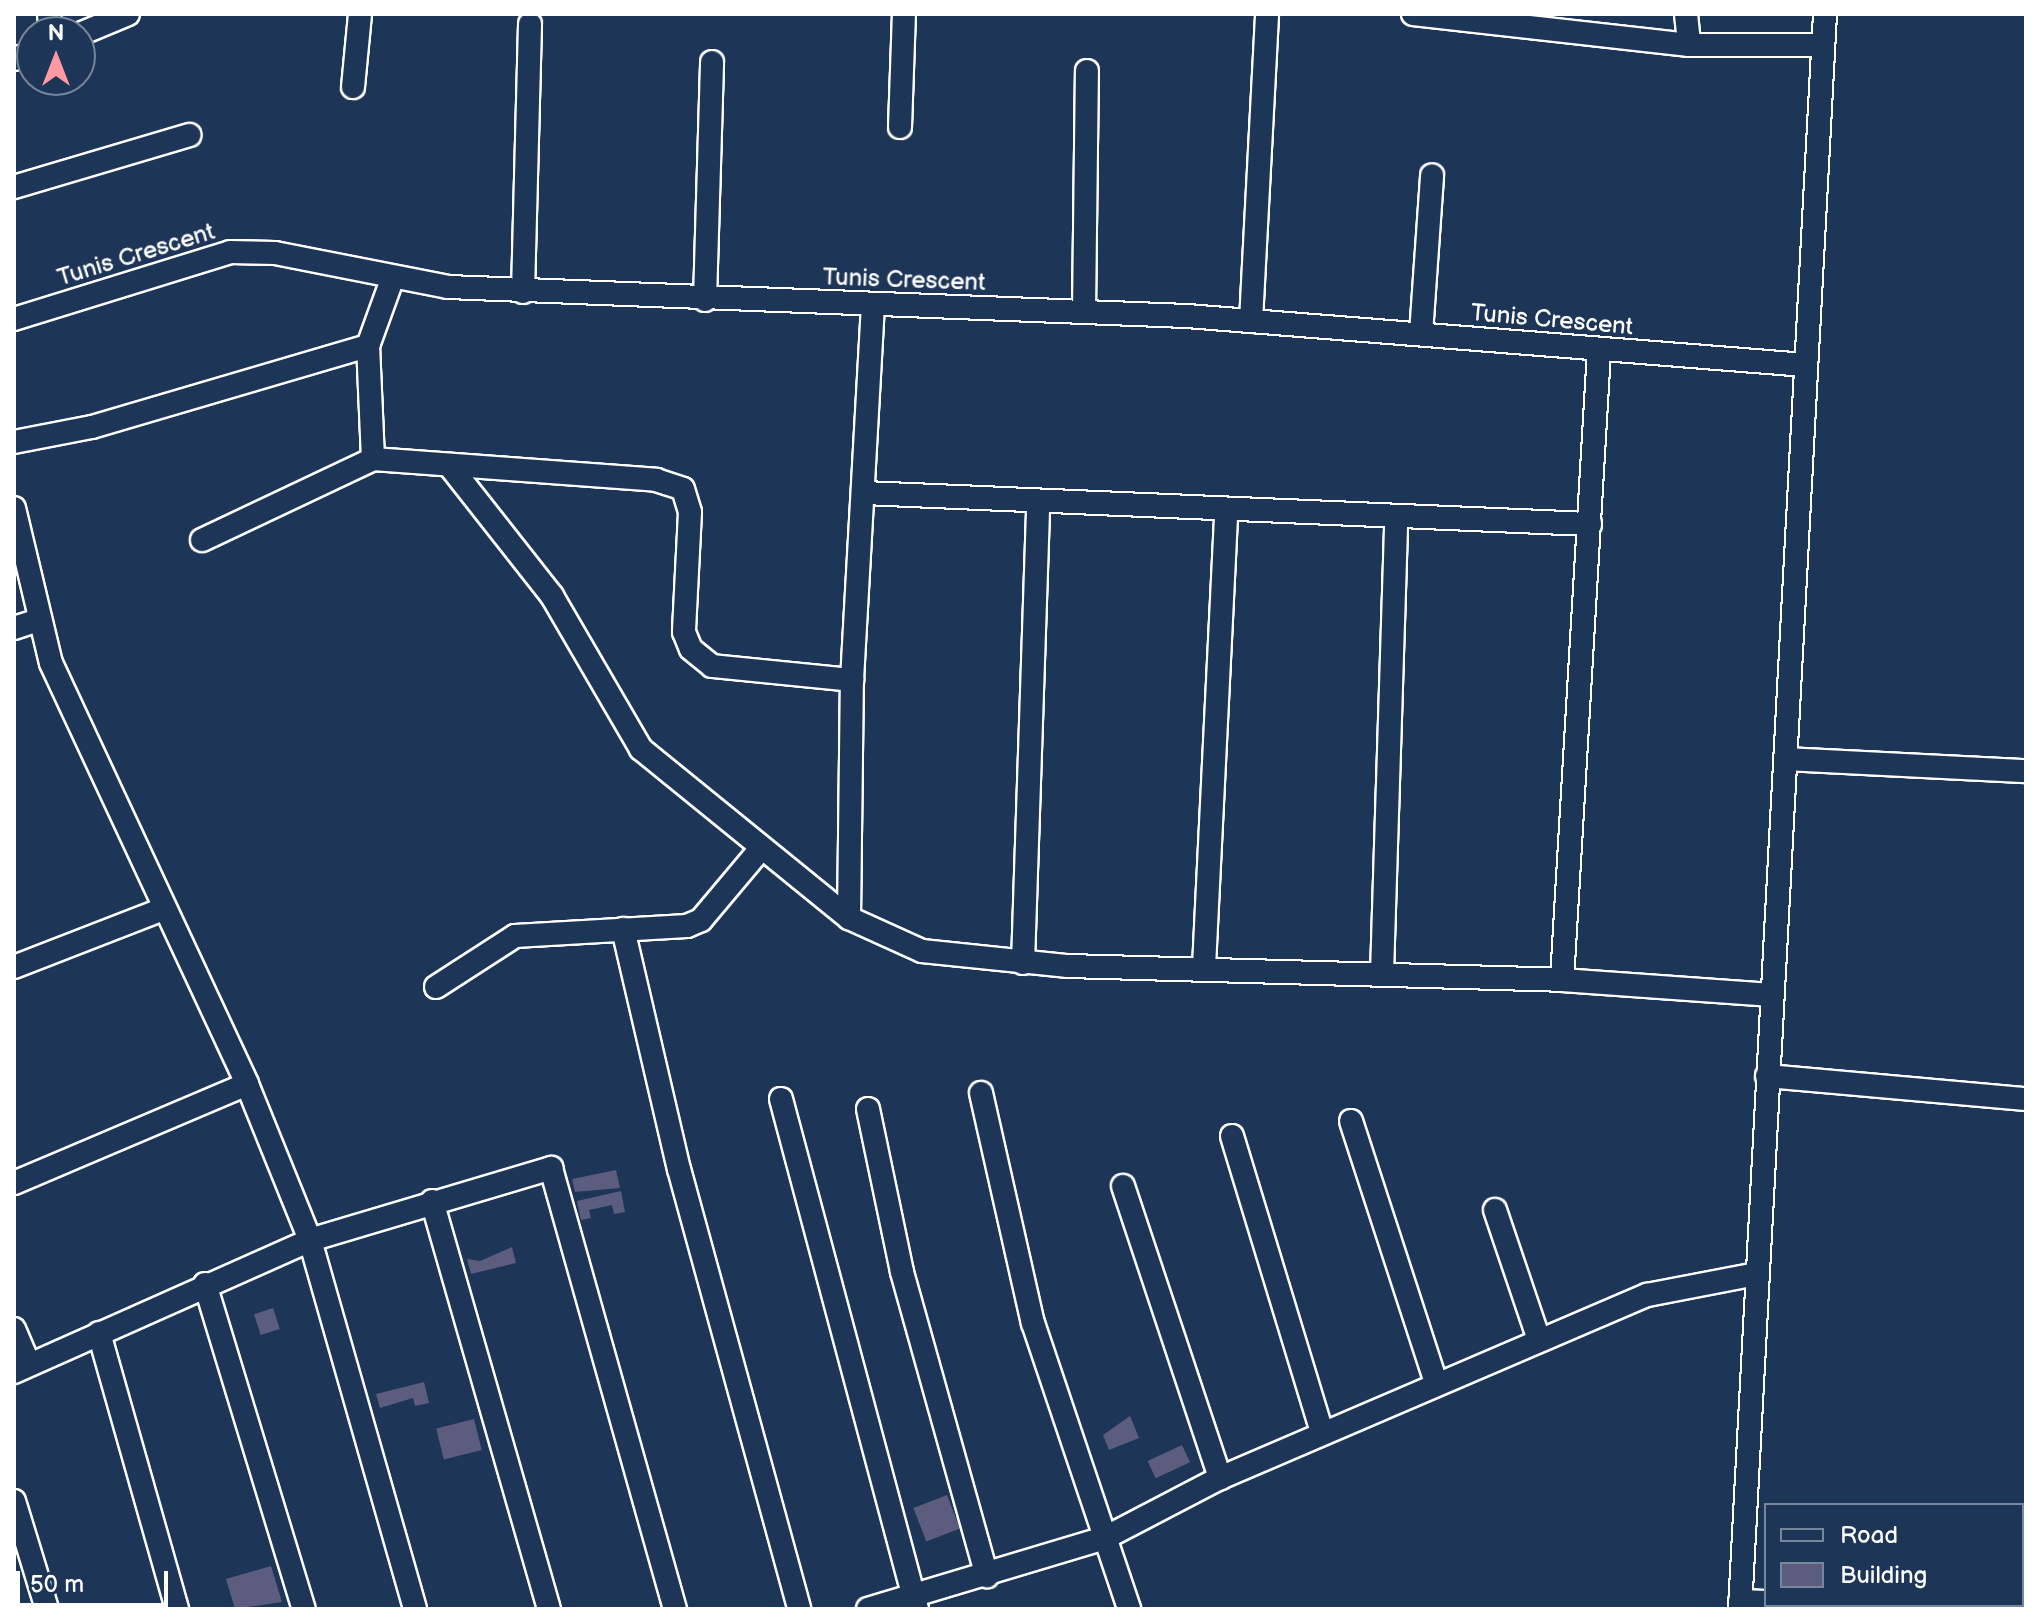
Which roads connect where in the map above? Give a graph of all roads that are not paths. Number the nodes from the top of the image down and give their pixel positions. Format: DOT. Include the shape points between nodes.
graph roads {
  1 [pos="128,14"];
  2 [pos="360,14"];
  3 [pos="904,14"];
  4 [pos="1267,14"];
  5 [pos="1413,14"];
  6 [pos="1686,14"];
  7 [pos="1825,14"];
  8 [pos="1442,16"];
  9 [pos="530,24"];
  10 [pos="96,27"];
  11 [pos="1689,45"];
  12 [pos="1823,45"];
  13 [pos="712,62"];
  14 [pos="1087,71"];
  15 [pos="353,87"];
  16 [pos="900,127"];
  17 [pos="189,135"];
  18 [pos="1432,175"];
  19 [pos="14,187"];
  20 [pos="393,277"];
  21 [pos="523,292"];
  22 [pos="705,300"];
  23 [pos="873,306"];
  24 [pos="1084,311"];
  25 [pos="14,319"];
  26 [pos="1251,321"];
  27 [pos="1421,334"];
  28 [pos="368,346"];
  29 [pos="1599,352"];
  30 [pos="1805,365"];
  31 [pos="14,442"];
  32 [pos="373,459"];
  33 [pos="449,465"];
  34 [pos="864,493"];
  35 [pos="1038,503"];
  36 [pos="14,508"];
  37 [pos="1226,510"];
  38 [pos="1396,517"];
  39 [pos="1590,524"];
  40 [pos="202,540"];
  41 [pos="36,621"];
  42 [pos="14,628"];
  43 [pos="852,680"];
  44 [pos="1786,759"];
  45 [pos="2026,771"];
  46 [pos="759,851"];
  47 [pos="161,910"];
  48 [pos="849,918"];
  49 [pos="623,929"];
  50 [pos="1023,963"];
  51 [pos="14,967"];
  52 [pos="1204,967"];
  53 [pos="1382,973"];
  54 [pos="1562,980"];
  55 [pos="436,987"];
  56 [pos="1771,995"];
  57 [pos="1767,1076"];
  58 [pos="247,1084"];
  59 [pos="981,1093"];
  60 [pos="781,1099"];
  61 [pos="2026,1099"];
  62 [pos="868,1109"];
  63 [pos="1351,1121"];
  64 [pos="1232,1136"];
  65 [pos="14,1183"];
  66 [pos="1123,1186"];
  67 [pos="432,1201"];
  68 [pos="1495,1210"];
  69 [pos="310,1240"];
  70 [pos="1756,1274"];
  71 [pos="205,1284"];
  72 [pos="14,1329"];
  73 [pos="99,1333"];
  74 [pos="1538,1337"];
  75 [pos="21,1368"];
  76 [pos="1436,1383"];
  77 [pos="1322,1433"];
  78 [pos="1220,1478"];
  79 [pos="14,1503"];
  80 [pos="1105,1538"];
  81 [pos="987,1576"];
  82 [pos="1764,1602"];
  83 [pos="916,1603"];
  84 [pos="1740,1605"];
  85 [pos="40,1607"];
  86 [pos="1853,1607"];
  87 [pos="177,1609"];
  88 [pos="304,1609"];
  89 [pos="415,1609"];
  90 [pos="549,1609"];
  91 [pos="675,1609"];
  92 [pos="799,1609"];
  93 [pos="868,1609"];
  94 [pos="1129,1609"];
  95 [pos="1890,1609"];
  1 -- 10 [label="street"];
  2 -- 15 [label="street"];
  3 -- 16 [label="street"];
  4 -- 26 [label="street"];
  5 -- 8 [label="street"];
  6 -- 11 [label="street"];
  7 -- 12 [label="street"];
  8 -- 11 [label="street"];
  9 -- 21 [label="street"];
  11 -- 12 [label="street"];
  12 -- 30 [label="street"];
  13 -- 22 [label="street"];
  14 -- 24 [label="street"];
  17 -- 19 [label="street"];
  18 -- 27 [label="street"];
  20 -- 21 [label="street, Tunis Crescent"];
  20 -- 25 [label="street, Tunis Crescent" via="275,253 230,252"];
  20 -- 28 [label="street"];
  21 -- 22 [label="street, Tunis Crescent"];
  22 -- 23 [label="street, Tunis Crescent"];
  23 -- 24 [label="street, Tunis Crescent"];
  23 -- 34 [label="street"];
  24 -- 26 [label="street, Tunis Crescent"];
  26 -- 27 [label="street, Tunis Crescent"];
  27 -- 29 [label="street, Tunis Crescent"];
  28 -- 31 [label="street" via="92,427"];
  28 -- 32 [label="street"];
  29 -- 30 [label="street, Tunis Crescent"];
  29 -- 39 [label="street"];
  30 -- 44 [label="street"];
  32 -- 33 [label="street"];
  32 -- 40 [label="street"];
  33 -- 43 [label="street" via="656,480 683,489 690,512 684,632 691,649 712,666"];
  33 -- 46 [label="street" via="552,596 641,749"];
  34 -- 35 [label="street"];
  34 -- 43 [label="street"];
  35 -- 37 [label="street"];
  35 -- 50 [label="street"];
  36 -- 41 [label="street"];
  37 -- 38 [label="street"];
  37 -- 52 [label="street"];
  38 -- 39 [label="street"];
  38 -- 53 [label="street"];
  39 -- 54 [label="street"];
  41 -- 42 [label="street"];
  41 -- 47 [label="street"];
  43 -- 48 [label="street"];
  44 -- 45 [label="street"];
  44 -- 56 [label="street"];
  46 -- 48 [label="street"];
  46 -- 49 [label="street" via="701,920"];
  47 -- 51 [label="street"];
  47 -- 58 [label="street"];
  48 -- 50 [label="street" via="922,951"];
  49 -- 55 [label="street" via="515,936"];
  49 -- 92 [label="street" via="679,1169"];
  50 -- 52 [label="street"];
  52 -- 53 [label="street"];
  53 -- 54 [label="street"];
  54 -- 56 [label="street"];
  56 -- 57 [label="street"];
  57 -- 61 [label="street"];
  57 -- 70 [label="street"];
  58 -- 65 [label="street"];
  58 -- 69 [label="street"];
  59 -- 80 [label="street" via="1033,1323"];
  60 -- 83 [label="street"];
  62 -- 81 [label="street" via="902,1272"];
  63 -- 76 [label="street"];
  64 -- 77 [label="street"];
  66 -- 78 [label="street"];
  67 -- 69 [label="street"];
  67 -- 90 [label="street"];
  67 -- 91 [label="street" via="531,1169 555,1173"];
  68 -- 74 [label="street"];
  69 -- 71 [label="street"];
  69 -- 89 [label="street"];
  70 -- 74 [label="street" via="1647,1295"];
  70 -- 84 [label="street"];
  71 -- 73 [label="street"];
  71 -- 88 [label="street"];
  72 -- 75 [label="street"];
  73 -- 75 [label="street"];
  73 -- 87 [label="street"];
  74 -- 76 [label="street"];
  76 -- 77 [label="street"];
  77 -- 78 [label="street"];
  78 -- 80 [label="street"];
  79 -- 85 [label="street"];
  80 -- 81 [label="street"];
  80 -- 94 [label="street"];
  81 -- 83 [label="street"];
  82 -- 84 [label="street"];
  83 -- 93 [label="street"];
  86 -- 95 [label="street"];
}
